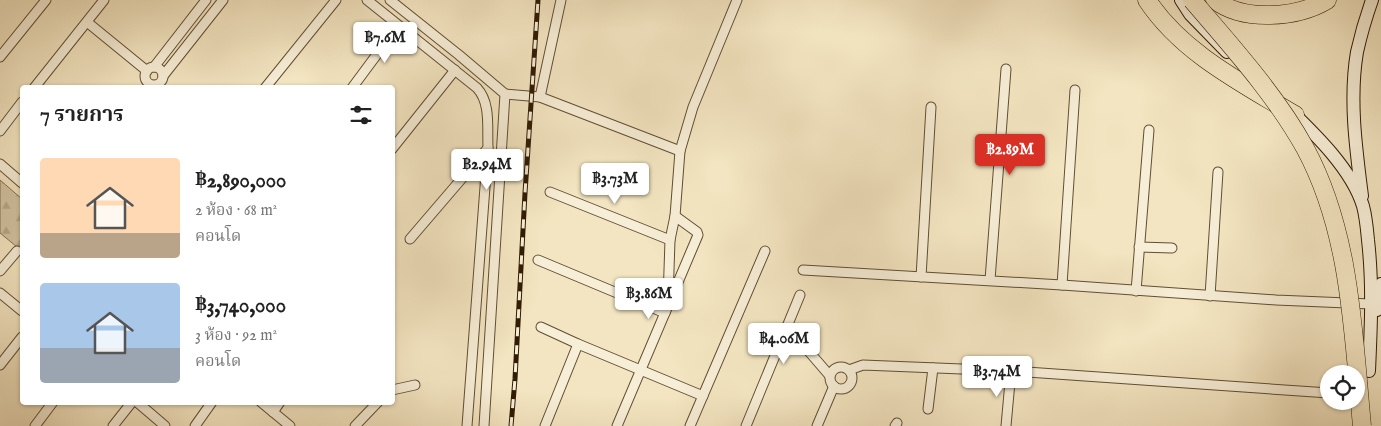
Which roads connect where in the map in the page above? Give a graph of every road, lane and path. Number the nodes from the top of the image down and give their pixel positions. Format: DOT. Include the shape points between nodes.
graph roads {
  1 [pos="46,0"];
  2 [pos="104,0"];
  3 [pos="206,0"];
  4 [pos="223,0"];
  5 [pos="336,0"];
  6 [pos="367,0"];
  7 [pos="390,0"];
  8 [pos="561,0"];
  9 [pos="737,0"];
  10 [pos="1147,0"];
  11 [pos="1181,0"];
  12 [pos="1192,0"];
  13 [pos="1215,0"];
  14 [pos="1327,0"];
  15 [pos="1372,0"];
  16 [pos="87,22"];
  17 [pos="398,26"];
  18 [pos="0,57"];
  19 [pos="1006,69"];
  20 [pos="455,70"];
  21 [pos="149,73"];
  22 [pos="163,76"];
  23 [pos="36,85"];
  24 [pos="141,85"];
  25 [pos="152,85"];
  26 [pos="157,85"];
  27 [pos="267,85"];
  28 [pos="354,85"];
  29 [pos="1075,90"];
  30 [pos="505,94"];
  31 [pos="540,97"];
  32 [pos="20,105"];
  33 [pos="931,107"];
  34 [pos="1295,115"];
  35 [pos="0,130"];
  36 [pos="1148,130"];
  37 [pos="395,145"];
  38 [pos="488,148"];
  39 [pos="680,151"];
  40 [pos="0,164"];
  41 [pos="1218,172"];
  42 [pos="20,181"];
  43 [pos="550,192"];
  44 [pos="1363,206"];
  45 [pos="675,216"];
  46 [pos="410,238"];
  47 [pos="670,240"];
  48 [pos="1139,247"];
  49 [pos="1172,248"];
  50 [pos="17,251"];
  51 [pos="764,251"];
  52 [pos="538,260"];
  53 [pos="803,270"];
  54 [pos="0,271"];
  55 [pos="921,277"];
  56 [pos="990,280"];
  57 [pos="1381,284"];
  58 [pos="1062,285"];
  59 [pos="1136,291"];
  60 [pos="0,293"];
  61 [pos="800,296"];
  62 [pos="1210,296"];
  63 [pos="1371,304"];
  64 [pos="20,309"];
  65 [pos="666,310"];
  66 [pos="787,326"];
  67 [pos="541,327"];
  68 [pos="20,340"];
  69 [pos="578,344"];
  70 [pos="0,365"];
  71 [pos="933,368"];
  72 [pos="641,370"];
  73 [pos="849,370"];
  74 [pos="1369,370"];
  75 [pos="1011,371"];
  76 [pos="830,376"];
  77 [pos="1365,383"];
  78 [pos="415,385"];
  79 [pos="834,386"];
  80 [pos="395,389"];
  81 [pos="1320,392"];
  82 [pos="703,396"];
  83 [pos="51,405"];
  84 [pos="130,405"];
  85 [pos="140,405"];
  86 [pos="210,405"];
  87 [pos="265,405"];
  88 [pos="278,405"];
  89 [pos="375,405"];
  90 [pos="928,409"];
  91 [pos="1361,410"];
  92 [pos="273,412"];
  93 [pos="35,426"];
  94 [pos="113,426"];
  95 [pos="165,426"];
  96 [pos="195,426"];
  97 [pos="290,426"];
  98 [pos="355,426"];
  99 [pos="467,426"];
  100 [pos="484,426"];
  101 [pos="545,426"];
  102 [pos="617,426"];
  103 [pos="690,426"];
  104 [pos="746,426"];
  105 [pos="817,426"];
  106 [pos="1006,426"];
  107 [pos="1362,426"];
  1 -- 18 [label="street"];
  2 -- 16 [label="street"];
  3 -- 21 [label="street"];
  4 -- 22 [label="street"];
  5 -- 27 [label="street"];
  6 -- 17 [label="street"];
  7 -- 30 [label="street"];
  8 -- 31 [label="street"];
  9 -- 39 [label="street" via="693,107"];
  10 -- 34 [label="highway" via="1170,28 1212,65"];
  11 -- 34 [label="main road" via="1219,44"];
  12 -- 107 [label="highway, bridge" via="1284,116 1306,150 1321,184 1345,272"];
  13 -- 14 [label="highway" via="1240,13 1281,15"];
  15 -- 44 [label="main road" via="1363,26 1354,82"];
  16 -- 21 [label="street"];
  16 -- 23 [label="street"];
  17 -- 20 [label="street"];
  17 -- 28 [label="street"];
  19 -- 56 [label="street"];
  20 -- 37 [label="street"];
  20 -- 38 [label="street" via="483,97 487,108"];
  21 -- 22 [label="street" via="159,69"];
  21 -- 24 [label="street"];
  21 -- 25 [label="street" via="149,84"];
  22 -- 26 [label="street"];
  29 -- 58 [label="street"];
  30 -- 31 [label="street"];
  30 -- 100 [label="street"];
  31 -- 39 [label="street"];
  32 -- 35 [label="street"];
  33 -- 55 [label="street"];
  34 -- 44 [label="main road" via="1336,159"];
  36 -- 48 [label="street"];
  38 -- 46 [label="street"];
  38 -- 99 [label="street"];
  39 -- 45 [label="street"];
  40 -- 42 [label="street"];
  41 -- 62 [label="street"];
  43 -- 47 [label="street"];
  44 -- 63 [label="main road" via="1370,260"];
  45 -- 47 [label="street"];
  45 -- 65 [label="street" via="698,235"];
  47 -- 65 [label="street"];
  48 -- 49 [label="street"];
  48 -- 59 [label="street"];
  50 -- 54 [label="street"];
  51 -- 82 [label="street"];
  52 -- 65 [label="street"];
  53 -- 55 [label="street"];
  55 -- 56 [label="street"];
  56 -- 58 [label="street"];
  57 -- 74 [label="main road"];
  58 -- 59 [label="street"];
  59 -- 62 [label="street"];
  60 -- 64 [label="street"];
  61 -- 66 [label="street"];
  62 -- 63 [label="street"];
  63 -- 74 [label="main road"];
  65 -- 72 [label="street"];
  66 -- 76 [label="street"];
  66 -- 104 [label="street"];
  67 -- 69 [label="street"];
  68 -- 70 [label="street"];
  69 -- 72 [label="street"];
  69 -- 101 [label="street"];
  71 -- 73 [label="street" via="863,366"];
  71 -- 75 [label="street"];
  71 -- 90 [label="street"];
  72 -- 82 [label="street"];
  72 -- 102 [label="street"];
  73 -- 76 [label="street" via="840,366"];
  73 -- 79 [label="street" via="852,379 849,386 841,389"];
  74 -- 77 [label="main road"];
  75 -- 81 [label="street"];
  75 -- 106 [label="street"];
  76 -- 79 [label="street"];
  78 -- 80 [label="street"];
  79 -- 105 [label="street"];
  82 -- 103 [label="street"];
  83 -- 93 [label="street"];
  84 -- 94 [label="street"];
  85 -- 95 [label="street"];
  86 -- 96 [label="street"];
  87 -- 92 [label="street"];
  88 -- 92 [label="street"];
  89 -- 98 [label="street"];
  91 -- 107 [label="main road"];
  92 -- 97 [label="street"];
}
